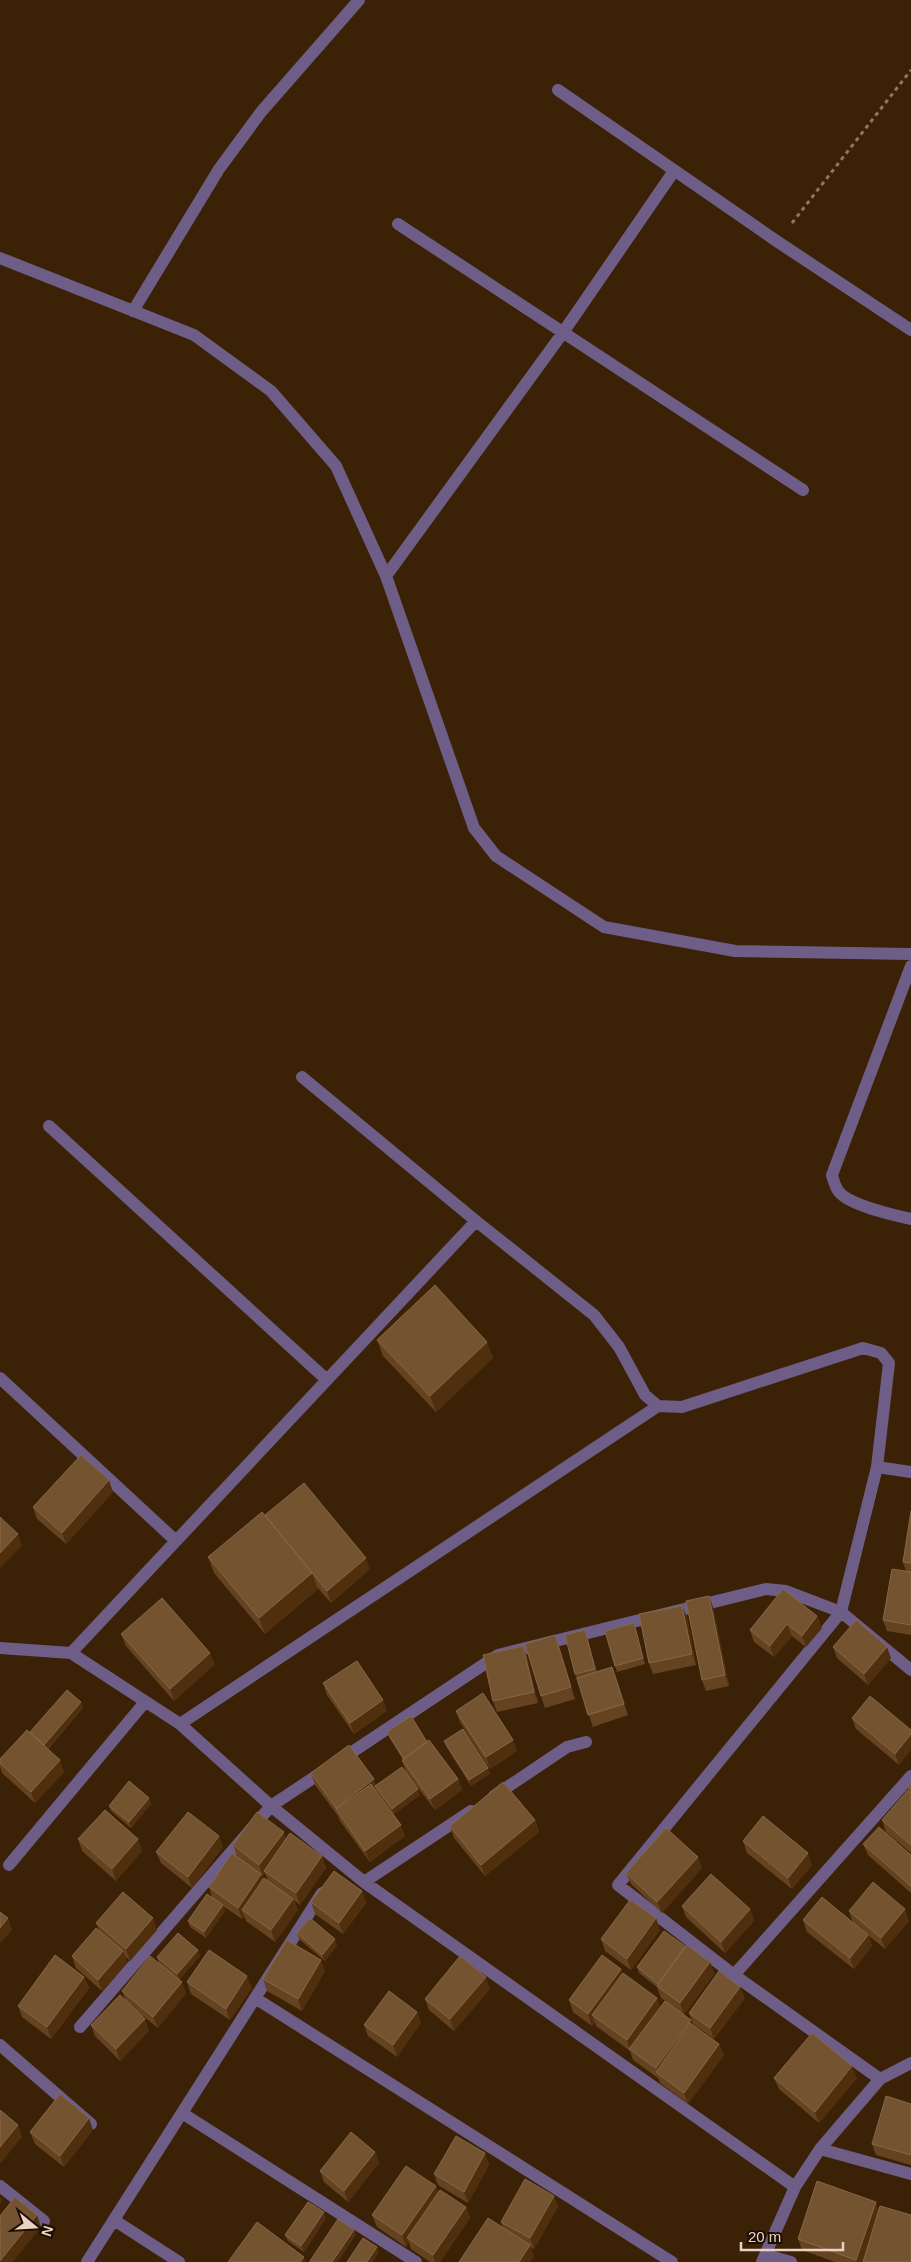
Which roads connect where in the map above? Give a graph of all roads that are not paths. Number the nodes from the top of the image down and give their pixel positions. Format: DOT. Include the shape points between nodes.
graph roads {
  1 [pos="359,0"];
  2 [pos="558,90"];
  3 [pos="674,170"];
  4 [pos="398,224"];
  5 [pos="0,258"];
  6 [pos="133,311"];
  7 [pos="911,330"];
  8 [pos="562,334"];
  9 [pos="803,490"];
  10 [pos="386,576"];
  11 [pos="911,954"];
  12 [pos="911,966"];
  13 [pos="302,1077"];
  14 [pos="49,1126"];
  15 [pos="911,1219"];
  16 [pos="476,1221"];
  17 [pos="0,1378"];
  18 [pos="327,1380"];
  19 [pos="658,1406"];
  20 [pos="877,1467"];
  21 [pos="911,1472"];
  22 [pos="176,1541"];
  23 [pos="841,1612"];
  24 [pos="0,1648"];
  25 [pos="71,1654"];
  26 [pos="911,1670"];
  27 [pos="145,1702"];
  28 [pos="180,1724"];
  29 [pos="586,1742"];
  30 [pos="911,1776"];
  31 [pos="271,1806"];
  32 [pos="9,1865"];
  33 [pos="336,1872"];
  34 [pos="364,1882"];
  35 [pos="734,1975"];
  36 [pos="255,1998"];
  37 [pos="80,2027"];
  38 [pos="0,2045"];
  39 [pos="911,2063"];
  40 [pos="880,2079"];
  41 [pos="182,2113"];
  42 [pos="91,2124"];
  43 [pos="820,2149"];
  44 [pos="911,2174"];
  45 [pos="0,2186"];
  46 [pos="795,2187"];
  47 [pos="114,2220"];
  48 [pos="44,2221"];
  49 [pos="764,2258"];
  50 [pos="87,2262"];
  51 [pos="179,2262"];
  52 [pos="416,2262"];
  53 [pos="672,2262"];
  54 [pos="791,2262"];
  1 -- 6 [label="street" via="261,112 218,169"];
  2 -- 3 [label="street"];
  3 -- 7 [label="street"];
  3 -- 8 [label="street"];
  4 -- 8 [label="street"];
  5 -- 6 [label="street"];
  6 -- 10 [label="street" via="194,335 271,392 336,466"];
  8 -- 9 [label="street"];
  8 -- 10 [label="street"];
  10 -- 11 [label="street" via="474,828 496,856 604,927 735,951"];
  12 -- 15 [label="street" via="832,1175 841,1195 867,1207"];
  13 -- 16 [label="street"];
  14 -- 18 [label="street"];
  16 -- 18 [label="street"];
  16 -- 19 [label="street" via="594,1315 619,1347 645,1395"];
  17 -- 22 [label="street"];
  18 -- 22 [label="street"];
  19 -- 20 [label="street" via="682,1407 863,1348 881,1353 889,1363"];
  19 -- 28 [label="street"];
  20 -- 21 [label="street"];
  20 -- 23 [label="street"];
  22 -- 25 [label="street"];
  23 -- 26 [label="street"];
  23 -- 31 [label="street" via="786,1591 766,1589 498,1655"];
  23 -- 35 [label="street" via="618,1885"];
  24 -- 25 [label="street"];
  25 -- 27 [label="street"];
  27 -- 28 [label="street"];
  27 -- 32 [label="street"];
  28 -- 31 [label="street"];
  29 -- 34 [label="street" via="567,1747"];
  30 -- 35 [label="street"];
  31 -- 33 [label="street"];
  31 -- 37 [label="street"];
  33 -- 34 [label="street"];
  33 -- 36 [label="street"];
  34 -- 46 [label="street"];
  35 -- 40 [label="street"];
  36 -- 41 [label="street"];
  36 -- 53 [label="street"];
  38 -- 42 [label="street"];
  39 -- 40 [label="street"];
  40 -- 43 [label="street"];
  41 -- 47 [label="street"];
  41 -- 52 [label="street"];
  43 -- 44 [label="street"];
  43 -- 46 [label="street"];
  45 -- 48 [label="street"];
  46 -- 49 [label="street"];
  47 -- 50 [label="street"];
  47 -- 51 [label="street"];
  49 -- 54 [label="street"];
}
